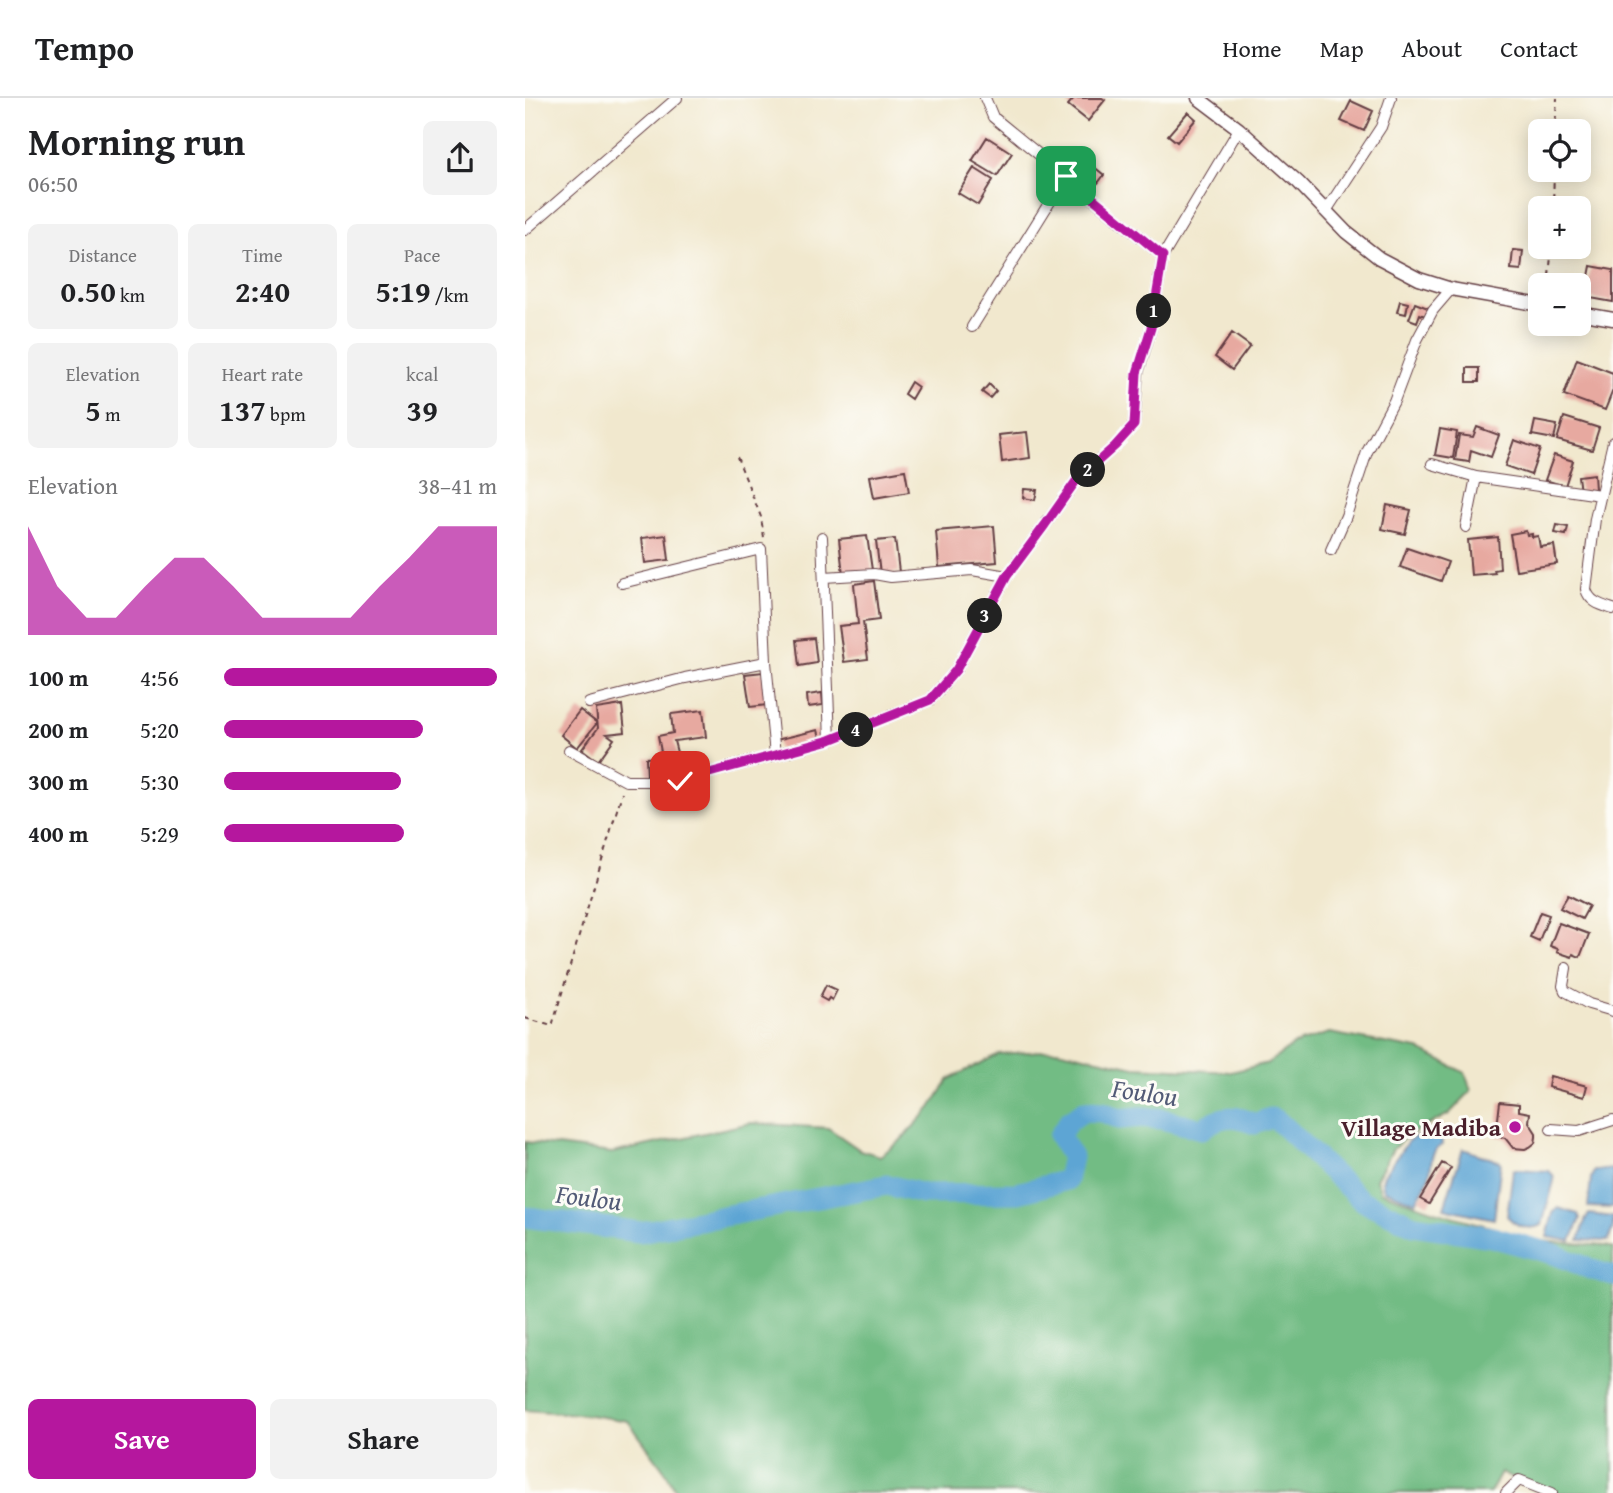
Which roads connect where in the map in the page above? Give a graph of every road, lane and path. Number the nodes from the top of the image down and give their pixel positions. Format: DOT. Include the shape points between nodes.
graph roads {
  1 [pos="677,98"];
  2 [pos="985,98"];
  3 [pos="1198,98"];
  4 [pos="1391,98"];
  5 [pos="1557,98"];
  6 [pos="1556,119"];
  7 [pos="1239,129"];
  8 [pos="1066,176"];
  9 [pos="1326,211"];
  10 [pos="525,230"];
  11 [pos="1163,256"];
  12 [pos="1451,289"];
  13 [pos="1528,303"];
  14 [pos="1591,315"];
  15 [pos="1613,319"];
  16 [pos="972,327"];
  17 [pos="1613,442"];
  18 [pos="737,457"];
  19 [pos="1432,464"];
  20 [pos="1476,477"];
  21 [pos="1600,495"];
  22 [pos="1466,527"];
  23 [pos="822,537"];
  24 [pos="761,549"];
  25 [pos="1331,550"];
  26 [pos="824,576"];
  27 [pos="1007,576"];
  28 [pos="621,583"];
  29 [pos="1613,609"];
  30 [pos="766,662"];
  31 [pos="589,703"];
  32 [pos="830,740"];
  33 [pos="569,750"];
  34 [pos="775,755"];
  35 [pos="626,781"];
  36 [pos="1566,968"];
  37 [pos="1613,1011"];
  38 [pos="525,1018"];
  39 [pos="1613,1120"];
  40 [pos="1551,1129"];
  41 [pos="1506,1493"];
  42 [pos="1552,1493"];
  1 -- 10 [label="street"];
  2 -- 8 [label="street" via="993,117"];
  3 -- 7 [label="street"];
  4 -- 9 [label="street" via="1381,127"];
  5 -- 6 [label="path"];
  7 -- 9 [label="street"];
  7 -- 11 [label="street"];
  8 -- 11 [label="street"];
  8 -- 16 [label="street"];
  9 -- 12 [label="street" via="1380,258 1419,279"];
  11 -- 27 [label="street" via="1151,328 1137,373 1134,425 1076,481"];
  12 -- 13 [label="street"];
  12 -- 25 [label="street" via="1417,340 1394,401 1367,452"];
  14 -- 15 [label="street"];
  17 -- 21 [label="street"];
  18 -- 24 [label="path" via="761,517"];
  19 -- 20 [label="street"];
  20 -- 21 [label="street"];
  20 -- 22 [label="street"];
  21 -- 29 [label="street" via="1586,589 1591,600"];
  23 -- 26 [label="street"];
  24 -- 28 [label="street"];
  24 -- 30 [label="street"];
  26 -- 27 [label="street" via="891,577 972,570"];
  26 -- 32 [label="street"];
  27 -- 32 [label="street" via="956,670 930,700"];
  30 -- 31 [label="street"];
  30 -- 34 [label="street"];
  32 -- 34 [label="street"];
  33 -- 35 [label="street"];
  34 -- 35 [label="street" via="680,781"];
  35 -- 38 [label="path" via="552,1026"];
  36 -- 37 [label="street" via="1565,991"];
  39 -- 40 [label="street" via="1579,1131"];
  41 -- 42 [label="street" via="1520,1480"];
}
